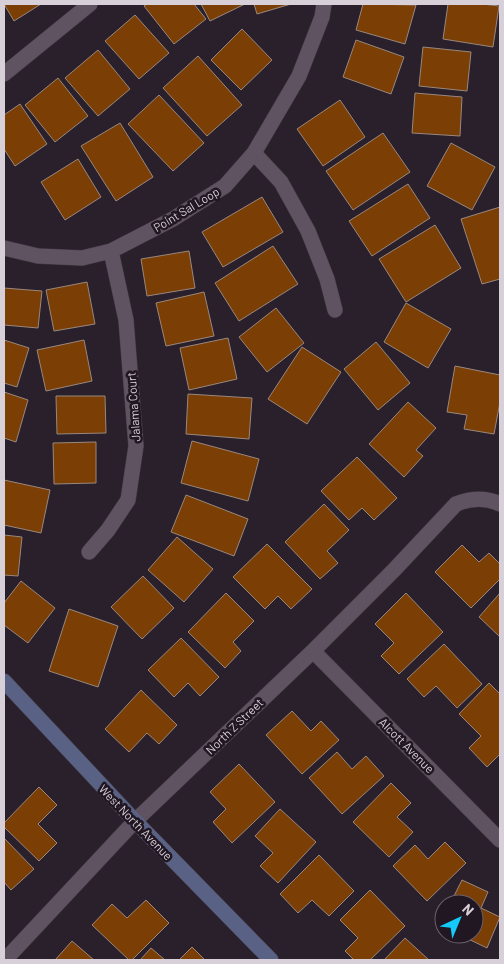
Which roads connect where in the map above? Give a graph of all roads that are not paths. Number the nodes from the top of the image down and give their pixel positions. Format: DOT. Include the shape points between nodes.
graph roads {
  1 [pos="90,4"];
  2 [pos="324,4"];
  3 [pos="4,74"];
  4 [pos="254,153"];
  5 [pos="4,248"];
  6 [pos="111,251"];
  7 [pos="335,310"];
  8 [pos="500,504"];
  9 [pos="89,552"];
  10 [pos="313,651"];
  11 [pos="4,681"];
  12 [pos="135,821"];
  13 [pos="500,840"];
  14 [pos="5,960"];
  15 [pos="271,960"];
  1 -- 3 [label="street"];
  2 -- 4 [label="street, Point Sal Loop" via="299,76"];
  4 -- 6 [label="street, Point Sal Loop" via="225,186 172,220"];
  4 -- 7 [label="street" via="281,182 308,231 327,278"];
  5 -- 6 [label="street, Point Sal Loop" via="38,256 82,258"];
  6 -- 9 [label="street, Jalama Court" via="126,320 136,446 128,500"];
  8 -- 10 [label="street, North Z Street" via="490,499 468,499 456,504"];
  10 -- 12 [label="street, North Z Street"];
  10 -- 13 [label="street, Alcott Avenue"];
  11 -- 12 [label="street, West North Avenue"];
  12 -- 14 [label="street, North Z Street"];
  12 -- 15 [label="street, West North Avenue"];
}
